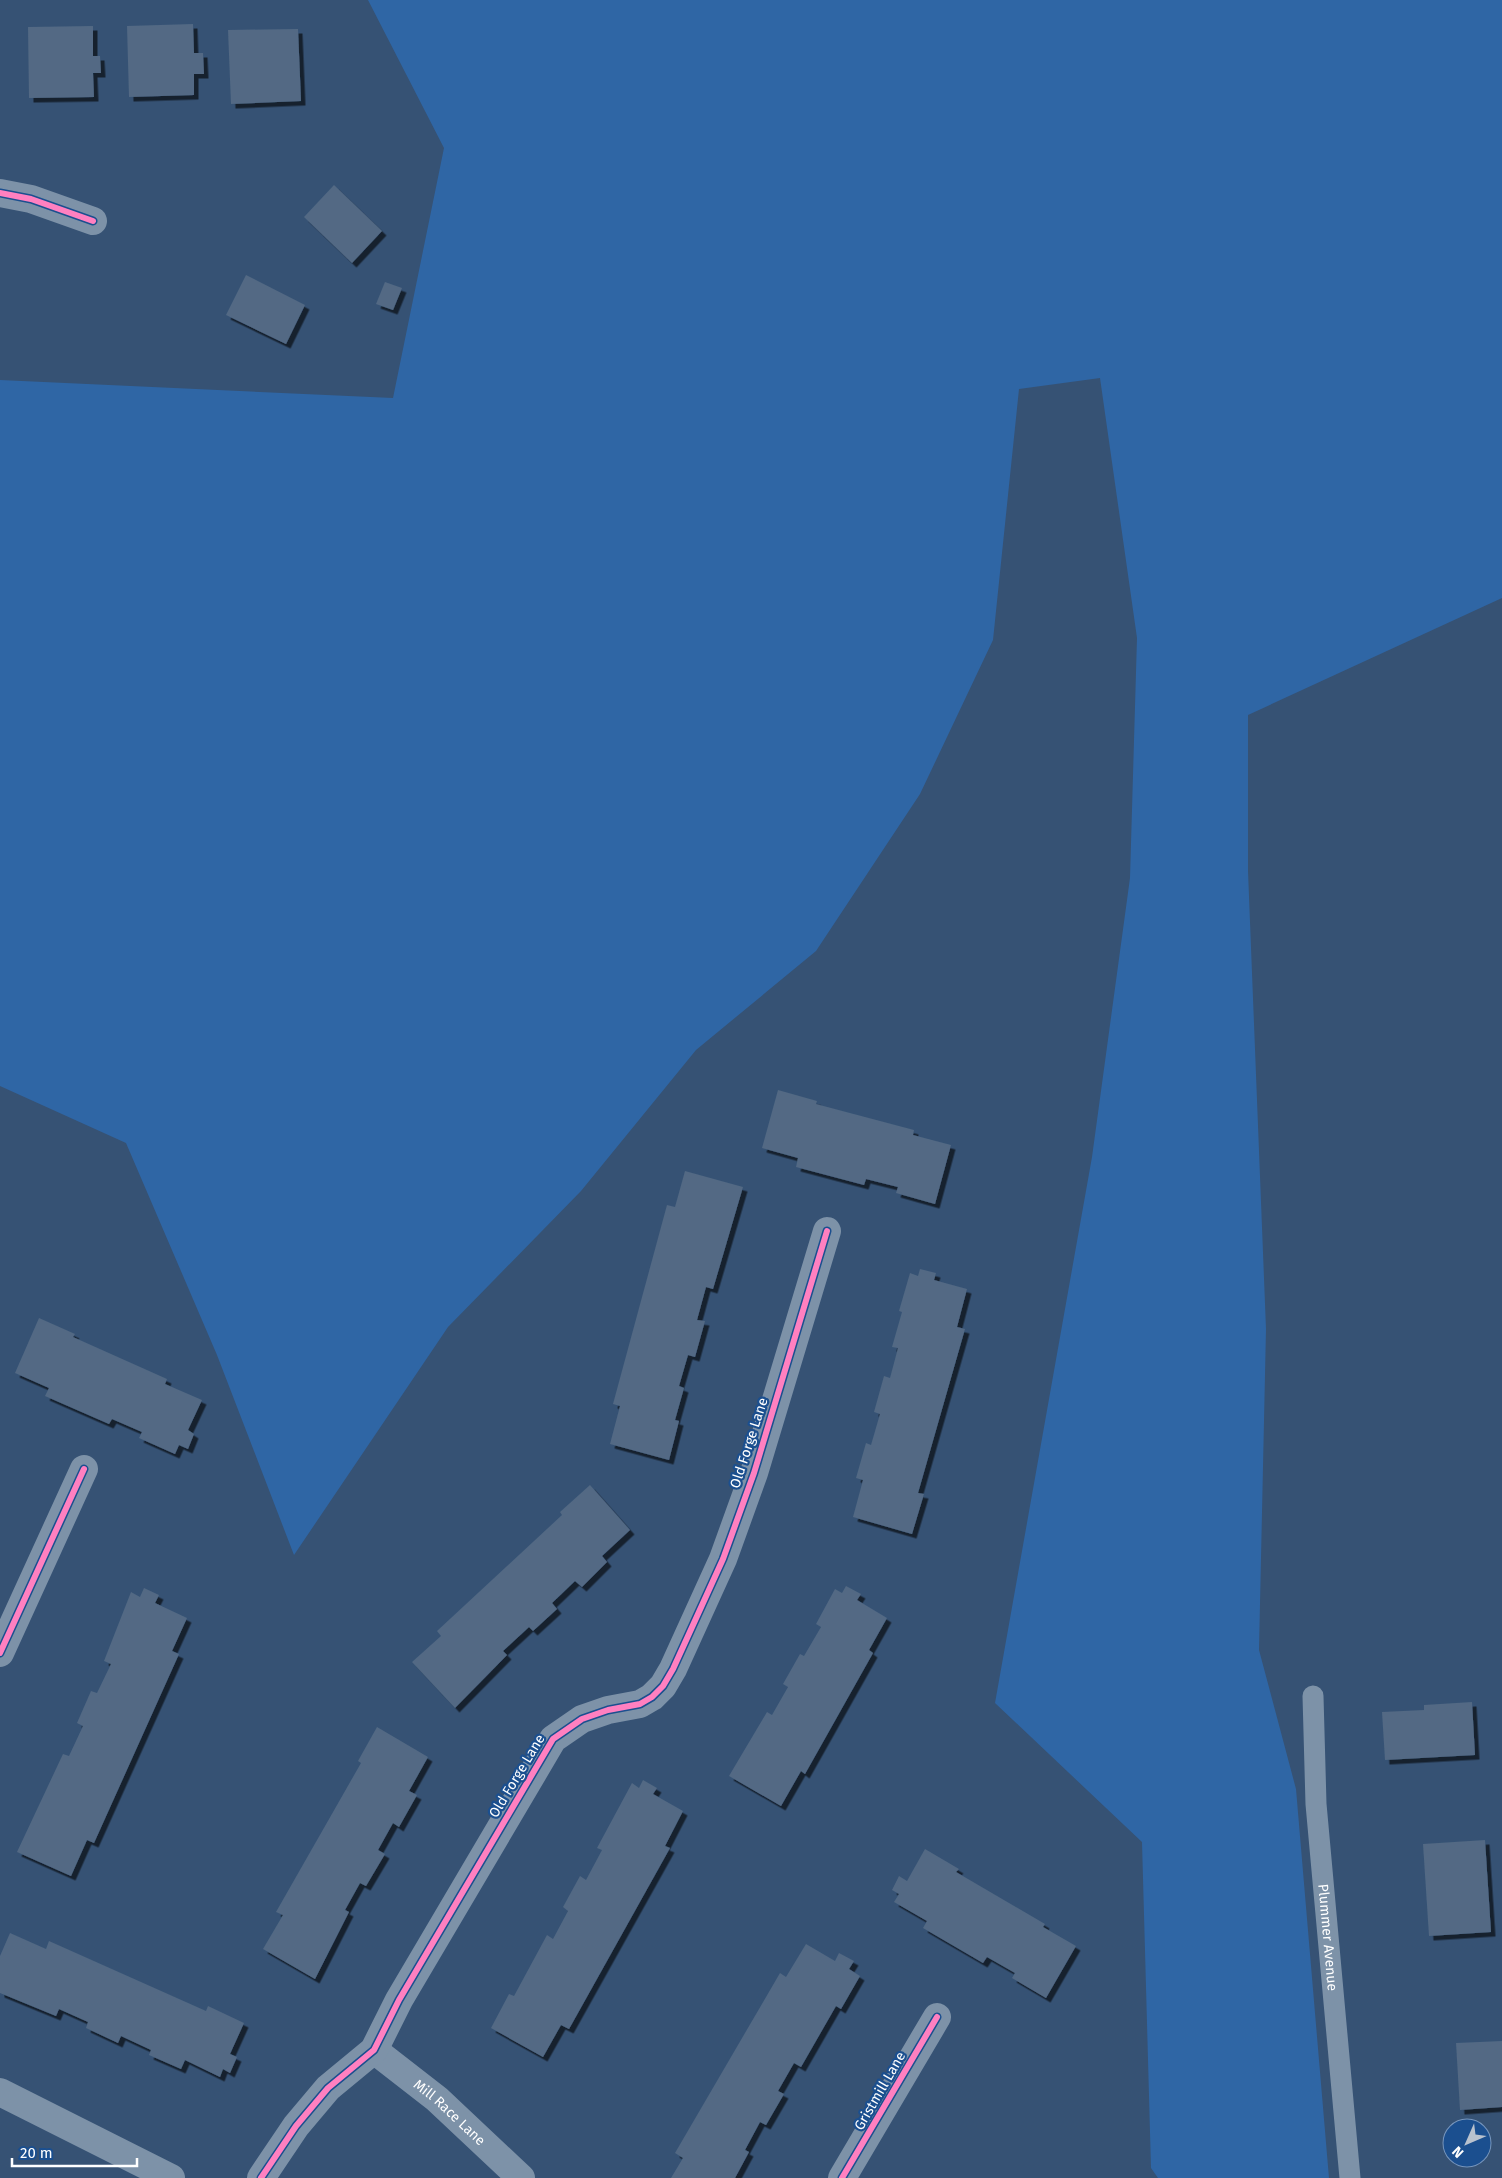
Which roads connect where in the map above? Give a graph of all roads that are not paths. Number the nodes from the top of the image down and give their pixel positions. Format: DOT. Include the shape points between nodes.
graph roads {
  1 [pos="0,193"];
  2 [pos="93,221"];
  3 [pos="827,1231"];
  4 [pos="84,1469"];
  5 [pos="0,1653"];
  6 [pos="1313,1696"];
  7 [pos="937,2017"];
  8 [pos="374,2050"];
  9 [pos="0,2092"];
  10 [pos="171,2178"];
  11 [pos="261,2178"];
  12 [pos="521,2178"];
  13 [pos="842,2178"];
  14 [pos="1350,2178"];
  1 -- 2 [label="street" via="31,199"];
  3 -- 8 [label="street, Old Forge Lane" via="754,1473 723,1560 673,1668 663,1686 640,1704 582,1719 553,1738 399,2000"];
  4 -- 5 [label="street"];
  6 -- 14 [label="lane, Plummer Avenue" via="1316,1804"];
  7 -- 13 [label="street, Gristmill Lane"];
  8 -- 11 [label="street, Old Forge Lane" via="328,2088 296,2126"];
  8 -- 12 [label="street, Mill Race Lane" via="437,2099"];
  9 -- 10 [label="street"];
}
